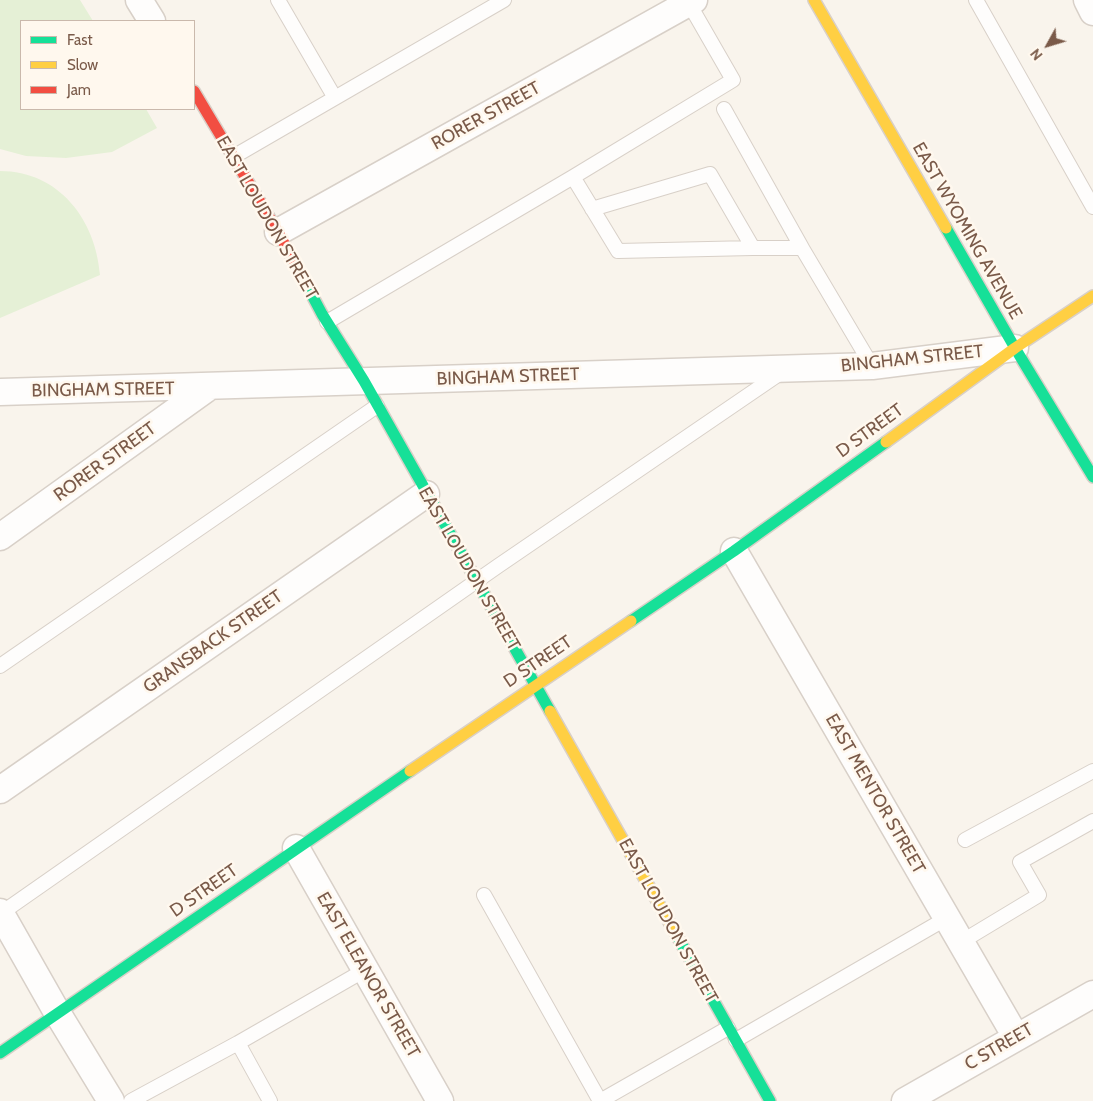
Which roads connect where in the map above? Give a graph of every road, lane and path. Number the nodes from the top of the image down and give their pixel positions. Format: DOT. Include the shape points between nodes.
graph roads {
  1 [pos="139,0"];
  2 [pos="278,0"];
  3 [pos="504,0"];
  4 [pos="814,0"];
  5 [pos="976,0"];
  6 [pos="1087,0"];
  7 [pos="690,1"];
  8 [pos="1093,12"];
  9 [pos="151,20"];
  10 [pos="195,93"];
  11 [pos="335,98"];
  12 [pos="724,108"];
  13 [pos="233,157"];
  14 [pos="573,177"];
  15 [pos="1093,207"];
  16 [pos="592,209"];
  17 [pos="278,232"];
  18 [pos="753,248"];
  19 [pos="802,248"];
  20 [pos="1093,296"];
  21 [pos="327,322"];
  22 [pos="1015,348"];
  23 [pos="872,366"];
  24 [pos="786,369"];
  25 [pos="364,381"];
  26 [pos="210,387"];
  27 [pos="4,396"];
  28 [pos="377,406"];
  29 [pos="1093,477"];
  30 [pos="426,494"];
  31 [pos="0,537"];
  32 [pos="734,550"];
  33 [pos="477,581"];
  34 [pos="0,666"];
  35 [pos="536,685"];
  36 [pos="1093,771"];
  37 [pos="0,790"];
  38 [pos="1093,821"];
  39 [pos="966,840"];
  40 [pos="296,848"];
  41 [pos="484,895"];
  42 [pos="0,913"];
  43 [pos="947,918"];
  44 [pos="961,942"];
  45 [pos="366,970"];
  46 [pos="1093,994"];
  47 [pos="58,1014"];
  48 [pos="728,1028"];
  49 [pos="1016,1037"];
  50 [pos="736,1040"];
  51 [pos="238,1043"];
  52 [pos="0,1054"];
  53 [pos="110,1101"];
  54 [pos="131,1101"];
  55 [pos="270,1101"];
  56 [pos="440,1101"];
  57 [pos="600,1101"];
  58 [pos="770,1101"];
  59 [pos="905,1101"];
  1 -- 9 [label="street"];
  2 -- 11 [label="lane"];
  3 -- 11 [label="lane"];
  4 -- 22 [label="street, EAST WYOMING AVENUE"];
  5 -- 15 [label="lane"];
  6 -- 8 [label="street"];
  7 -- 14 [label="lane" via="733,80"];
  7 -- 17 [label="street, RORER STREET"];
  10 -- 13 [label="street, EAST LOUDON STREET"];
  11 -- 13 [label="lane"];
  12 -- 19 [label="lane"];
  13 -- 17 [label="street, EAST LOUDON STREET"];
  14 -- 16 [label="lane"];
  14 -- 21 [label="lane"];
  16 -- 18 [label="lane" via="618,251"];
  16 -- 18 [label="lane" via="710,174"];
  17 -- 21 [label="street, EAST LOUDON STREET"];
  18 -- 19 [label="lane"];
  19 -- 23 [label="lane"];
  20 -- 22 [label="street, D STREET"];
  21 -- 25 [label="street, EAST LOUDON STREET"];
  22 -- 23 [label="street, BINGHAM STREET"];
  22 -- 29 [label="street, EAST WYOMING AVENUE"];
  22 -- 32 [label="street, D STREET"];
  23 -- 24 [label="street, BINGHAM STREET"];
  24 -- 25 [label="street, BINGHAM STREET"];
  24 -- 33 [label="lane"];
  25 -- 26 [label="street, BINGHAM STREET"];
  25 -- 28 [label="street, EAST LOUDON STREET"];
  26 -- 27 [label="street, BINGHAM STREET"];
  26 -- 31 [label="street, RORER STREET"];
  28 -- 30 [label="street, EAST LOUDON STREET"];
  28 -- 34 [label="lane"];
  30 -- 33 [label="street, EAST LOUDON STREET"];
  30 -- 37 [label="street, GRANSBACK STREET"];
  32 -- 35 [label="street, D STREET"];
  32 -- 43 [label="street, EAST MENTOR STREET"];
  33 -- 35 [label="street, EAST LOUDON STREET"];
  33 -- 42 [label="lane"];
  35 -- 40 [label="street, D STREET"];
  35 -- 48 [label="street, EAST LOUDON STREET"];
  36 -- 39 [label="lane"];
  38 -- 44 [label="lane" via="1020,862 1039,895"];
  40 -- 45 [label="street, EAST ELEANOR STREET"];
  40 -- 47 [label="street, D STREET"];
  41 -- 57 [label="lane"];
  42 -- 47 [label="street"];
  43 -- 44 [label="street, EAST MENTOR STREET"];
  43 -- 50 [label="lane"];
  44 -- 49 [label="street, EAST MENTOR STREET"];
  45 -- 51 [label="lane"];
  45 -- 56 [label="street, EAST ELEANOR STREET"];
  46 -- 49 [label="street, C STREET"];
  47 -- 52 [label="street, D STREET"];
  47 -- 53 [label="street"];
  48 -- 50 [label="street, EAST LOUDON STREET"];
  48 -- 57 [label="lane"];
  49 -- 59 [label="street, C STREET"];
  50 -- 58 [label="street, EAST LOUDON STREET"];
  51 -- 54 [label="lane"];
  51 -- 55 [label="lane"];
}
